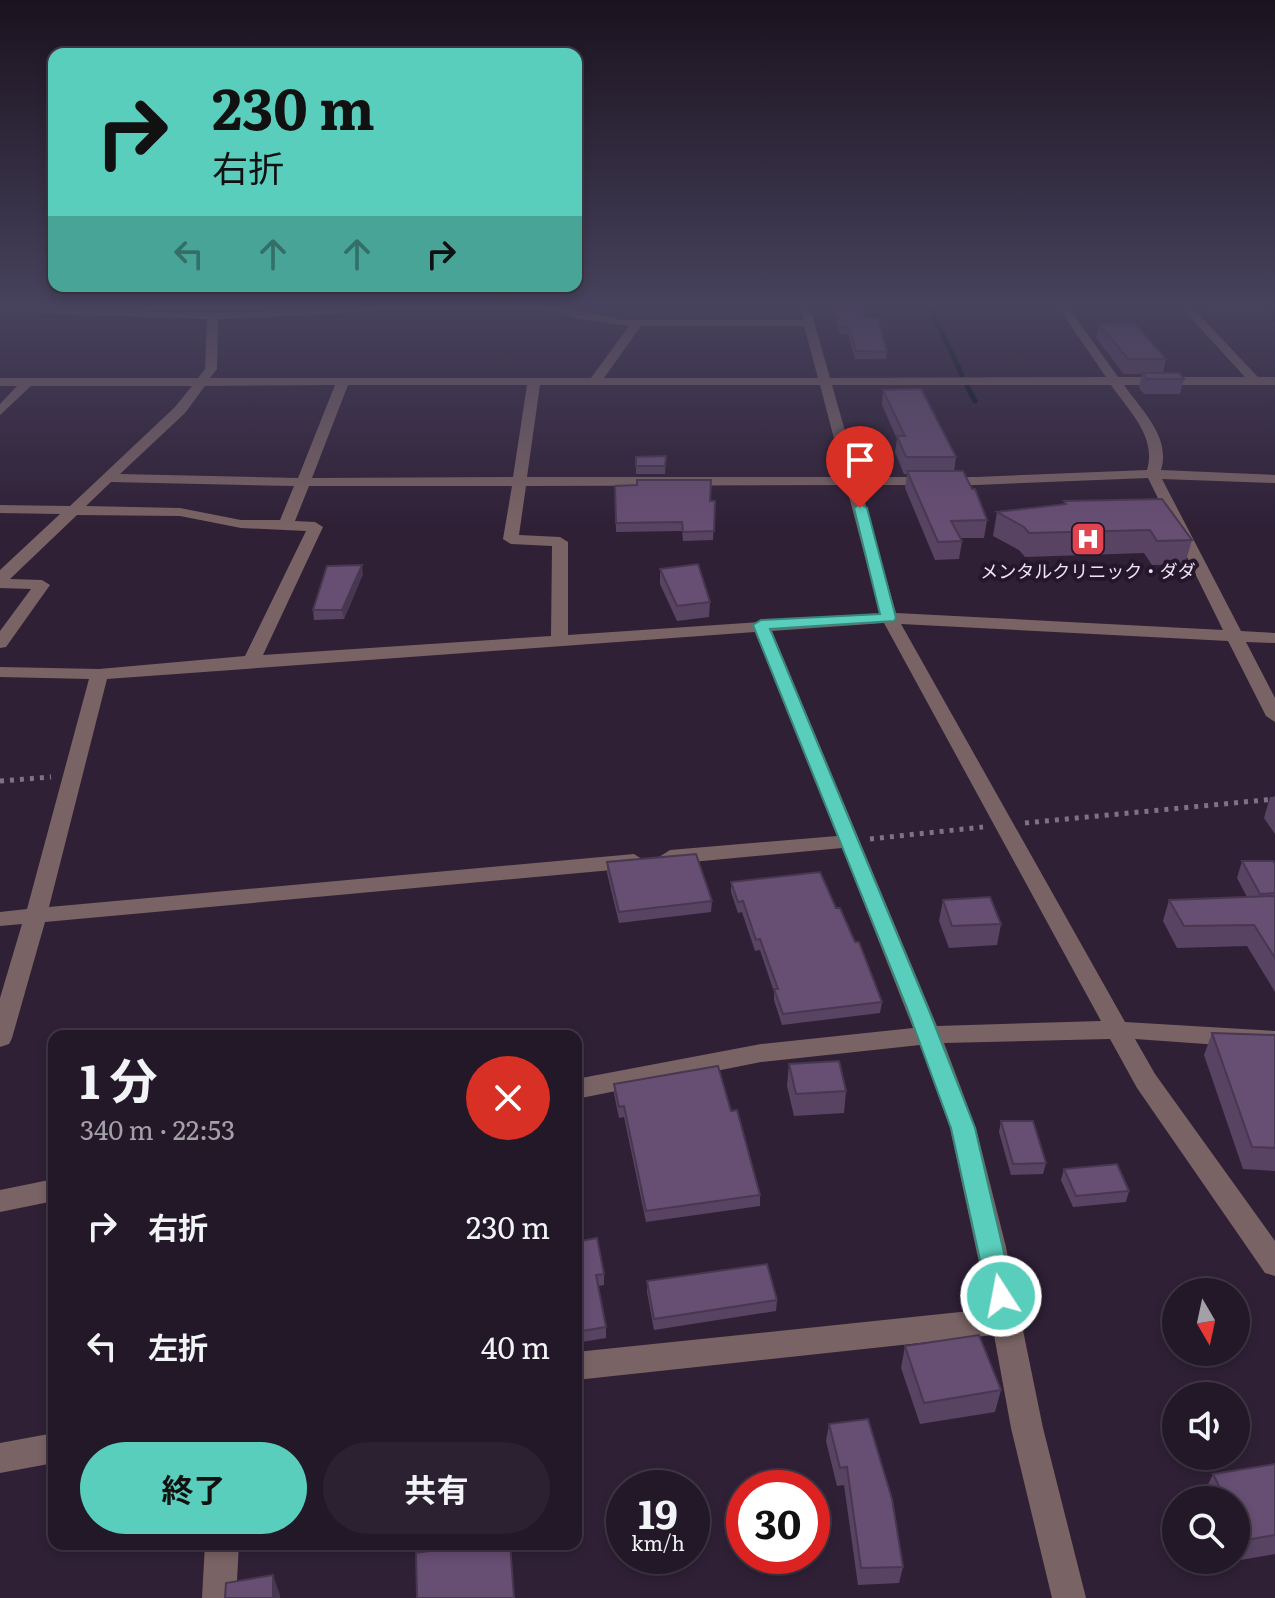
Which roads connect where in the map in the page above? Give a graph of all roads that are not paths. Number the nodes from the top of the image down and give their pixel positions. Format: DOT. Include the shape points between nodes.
graph roads {
  1 [pos="205,379"];
  2 [pos="597,379"];
  3 [pos="1253,379"];
  4 [pos="823,380"];
  5 [pos="1115,380"];
  6 [pos="534,381"];
  7 [pos="595,381"];
  8 [pos="1255,381"];
  9 [pos="1275,381"];
  10 [pos="0,382"];
  11 [pos="28,382"];
  12 [pos="203,382"];
  13 [pos="343,382"];
  14 [pos="0,411"];
  15 [pos="1153,474"];
  16 [pos="107,478"];
  17 [pos="1275,479"];
  18 [pos="521,481"];
  19 [pos="853,481"];
  20 [pos="302,482"];
  21 [pos="0,509"];
  22 [pos="70,511"];
  23 [pos="286,525"];
  24 [pos="0,581"];
  25 [pos="889,618"];
  26 [pos="761,625"];
  27 [pos="1232,636"];
  28 [pos="1275,638"];
  29 [pos="559,639"];
  30 [pos="0,643"];
  31 [pos="251,661"];
  32 [pos="0,672"];
  33 [pos="99,674"];
  34 [pos="1275,716"];
  35 [pos="849,841"];
  36 [pos="36,915"];
  37 [pos="0,919"];
  38 [pos="1118,1029"];
  39 [pos="928,1034"];
  40 [pos="0,1038"];
  41 [pos="1275,1040"];
  42 [pos="582,1088"];
  43 [pos="48,1191"];
  44 [pos="0,1201"];
  45 [pos="1275,1264"];
  46 [pos="1005,1321"];
  47 [pos="582,1365"];
  48 [pos="48,1449"];
  49 [pos="0,1458"];
  50 [pos="222,1550"];
  51 [pos="219,1598"];
  52 [pos="1069,1598"];
  1 -- 12 [label="street"];
  2 -- 7 [label="street"];
  3 -- 8 [label="street"];
  4 -- 5 [label="street"];
  4 -- 7 [label="street"];
  4 -- 19 [label="street"];
  5 -- 8 [label="street"];
  5 -- 15 [label="street" via="1155,439 1159,454"];
  6 -- 7 [label="street"];
  6 -- 13 [label="street"];
  6 -- 18 [label="street"];
  8 -- 9 [label="street"];
  10 -- 11 [label="street"];
  11 -- 12 [label="street"];
  11 -- 14 [label="street"];
  12 -- 13 [label="street"];
  12 -- 16 [label="street"];
  13 -- 20 [label="street"];
  15 -- 17 [label="street"];
  15 -- 19 [label="street"];
  15 -- 27 [label="street"];
  16 -- 20 [label="street"];
  16 -- 22 [label="street"];
  18 -- 19 [label="street"];
  18 -- 20 [label="street"];
  18 -- 29 [label="street" via="511,539 560,542"];
  19 -- 25 [label="street"];
  20 -- 23 [label="street"];
  21 -- 22 [label="street"];
  22 -- 23 [label="street" via="180,512 241,524"];
  22 -- 24 [label="street"];
  23 -- 31 [label="street" via="315,527"];
  24 -- 30 [label="street" via="42,585"];
  25 -- 26 [label="street"];
  25 -- 27 [label="street"];
  25 -- 38 [label="street"];
  26 -- 29 [label="street"];
  26 -- 35 [label="street"];
  27 -- 28 [label="street"];
  27 -- 34 [label="street"];
  29 -- 31 [label="street"];
  31 -- 33 [label="street"];
  32 -- 33 [label="street"];
  33 -- 36 [label="street"];
  35 -- 36 [label="street"];
  35 -- 39 [label="street"];
  36 -- 37 [label="street"];
  36 -- 40 [label="street"];
  38 -- 39 [label="street"];
  38 -- 41 [label="street"];
  38 -- 45 [label="street" via="1183,1137"];
  39 -- 42 [label="street" via="758,1053"];
  39 -- 46 [label="street" via="963,1128"];
  43 -- 44 [label="street"];
  46 -- 47 [label="street"];
  46 -- 52 [label="street"];
  48 -- 49 [label="street"];
  50 -- 51 [label="street"];
}
